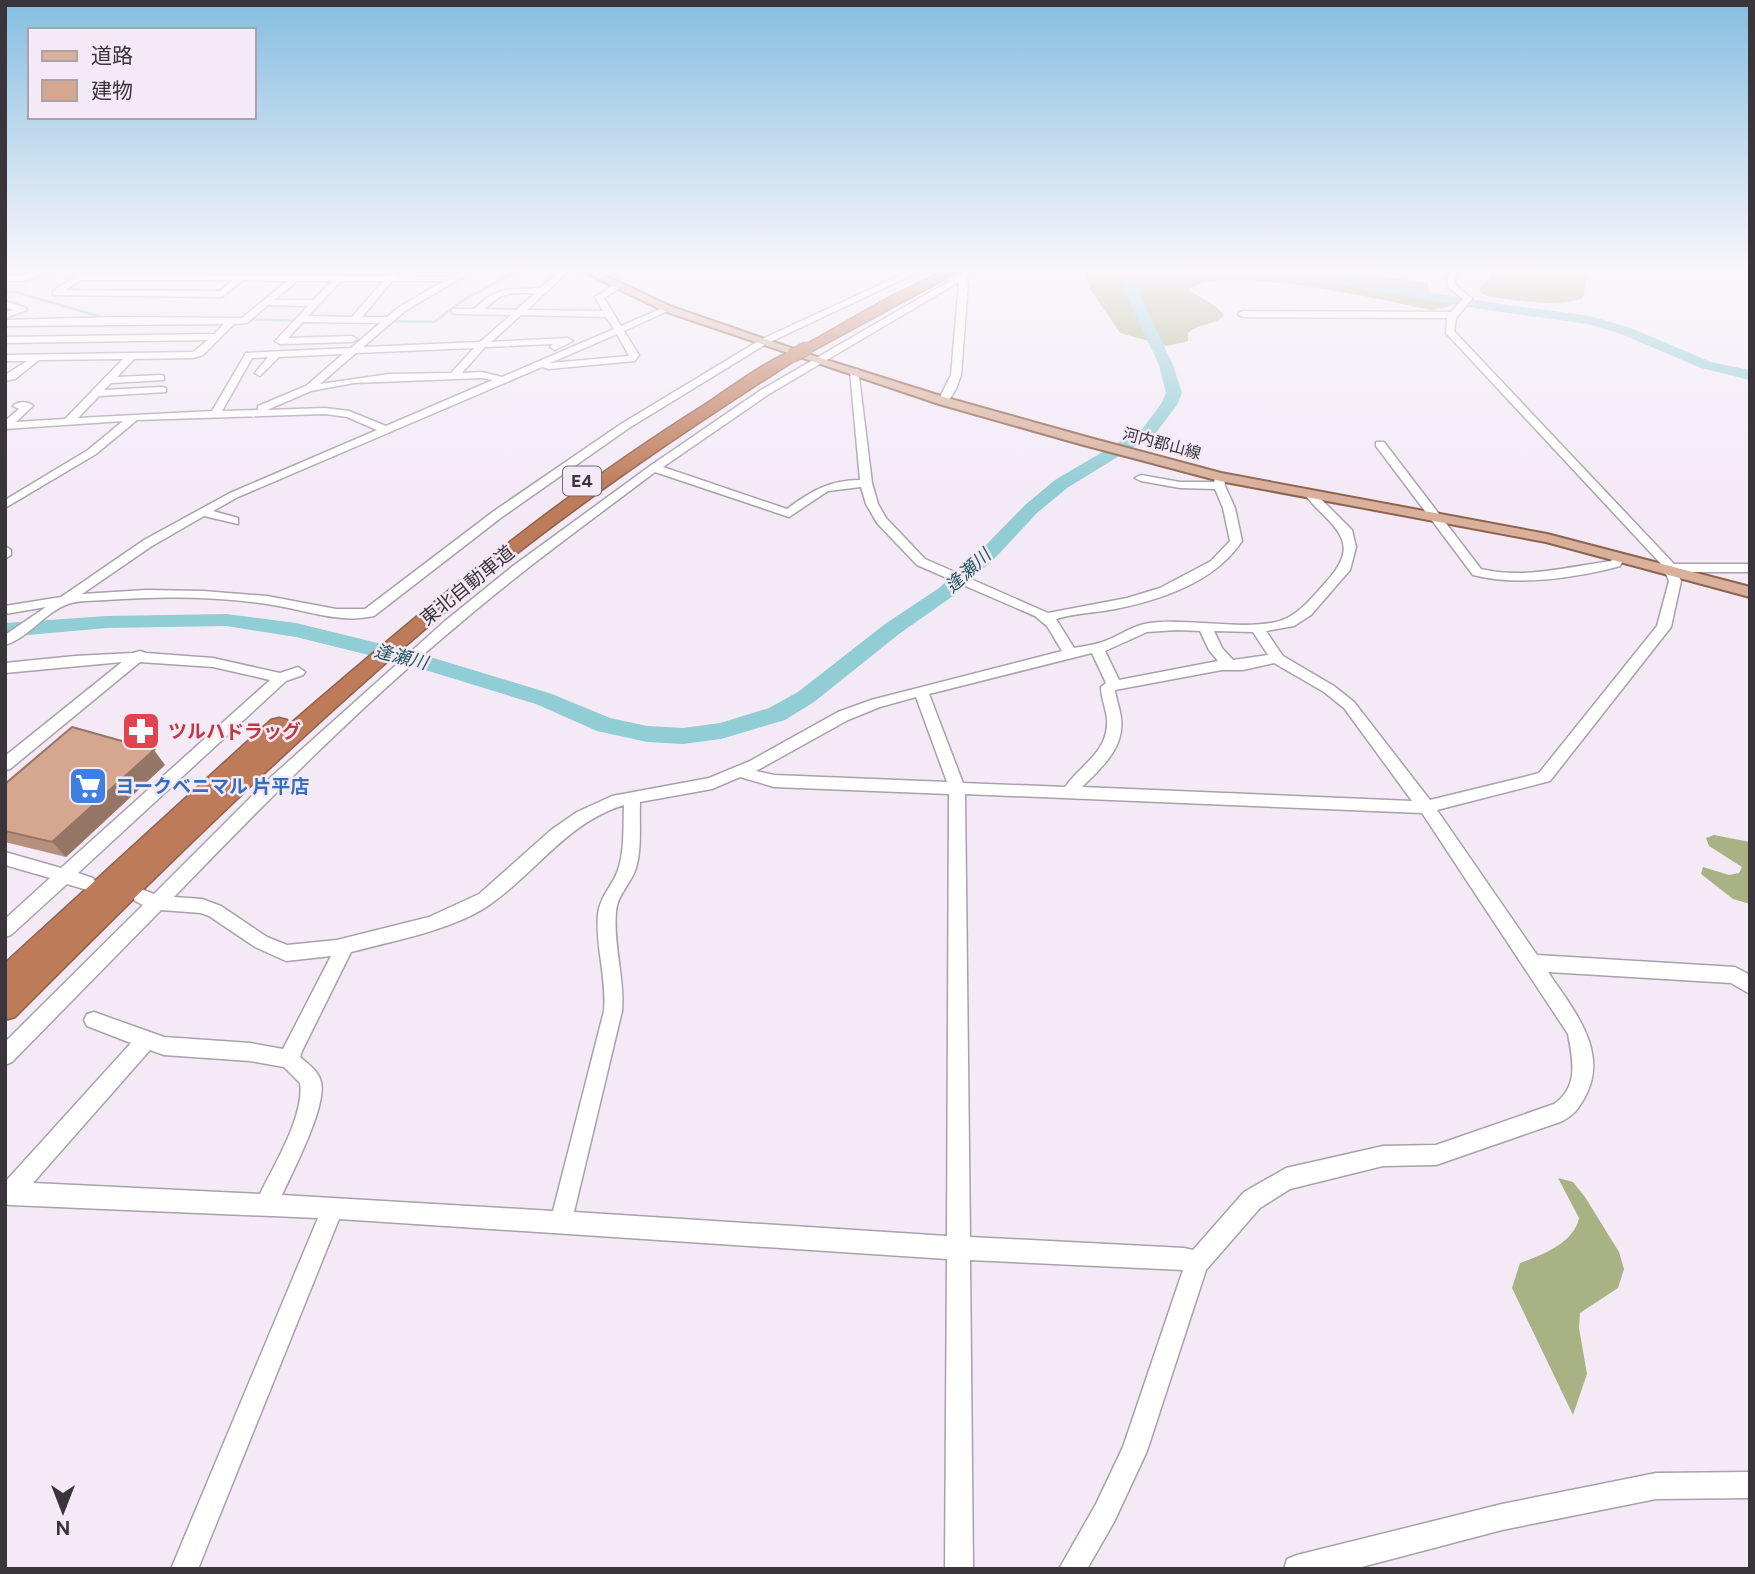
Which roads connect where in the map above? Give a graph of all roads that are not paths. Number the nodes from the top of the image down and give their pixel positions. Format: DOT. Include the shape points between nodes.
graph roads {
  1 [pos="90,342"];
  2 [pos="210,342"];
  3 [pos="362,342"];
  4 [pos="485,342"];
  5 [pos="537,342"];
  6 [pos="565,342"];
  7 [pos="587,342"];
  8 [pos="626,342"];
  9 [pos="763,342"];
  10 [pos="764,342"];
  11 [pos="808,342"];
  12 [pos="809,342"];
  13 [pos="845,342"];
  14 [pos="959,342"];
  15 [pos="1460,342"];
  16 [pos="482,345"];
  17 [pos="354,350"];
  18 [pos="794,350"];
  19 [pos="276,354"];
  20 [pos="558,355"];
  21 [pos="74,357"];
  22 [pos="130,357"];
  23 [pos="5,358"];
  24 [pos="36,358"];
  25 [pos="816,360"];
  26 [pos="540,363"];
  27 [pos="855,371"];
  28 [pos="260,373"];
  29 [pos="454,375"];
  30 [pos="5,377"];
  31 [pos="161,378"];
  32 [pos="500,379"];
  33 [pos="108,380"];
  34 [pos="308,389"];
  35 [pos="162,390"];
  36 [pos="95,393"];
  37 [pos="943,401"];
  38 [pos="18,406"];
  39 [pos="253,412"];
  40 [pos="216,413"];
  41 [pos="134,417"];
  42 [pos="69,421"];
  43 [pos="6,426"];
  44 [pos="385,429"];
  45 [pos="1380,444"];
  46 [pos="654,468"];
  47 [pos="1141,478"];
  48 [pos="1219,481"];
  49 [pos="866,483"];
  50 [pos="1311,495"];
  51 [pos="5,505"];
  52 [pos="202,512"];
  53 [pos="1435,516"];
  54 [pos="234,521"];
  55 [pos="5,550"];
  56 [pos="5,555"];
  57 [pos="1619,557"];
  58 [pos="1750,568"];
  59 [pos="1672,570"];
  60 [pos="1750,592"];
  61 [pos="62,601"];
  62 [pos="5,610"];
  63 [pos="1046,618"];
  64 [pos="1205,626"];
  65 [pos="404,628"];
  66 [pos="1257,628"];
  67 [pos="5,641"];
  68 [pos="1097,648"];
  69 [pos="1070,653"];
  70 [pos="140,655"];
  71 [pos="1277,658"];
  72 [pos="1229,665"];
  73 [pos="5,668"];
  74 [pos="298,672"];
  75 [pos="281,678"];
  76 [pos="1114,685"];
  77 [pos="332,688"];
  78 [pos="921,691"];
  79 [pos="5,765"];
  80 [pos="741,772"];
  81 [pos="957,789"];
  82 [pos="1071,792"];
  83 [pos="632,798"];
  84 [pos="1425,807"];
  85 [pos="5,858"];
  86 [pos="65,875"];
  87 [pos="87,883"];
  88 [pos="148,899"];
  89 [pos="5,930"];
  90 [pos="345,946"];
  91 [pos="1534,963"];
  92 [pos="5,980"];
  93 [pos="1750,986"];
  94 [pos="5,1008"];
  95 [pos="94,1020"];
  96 [pos="145,1041"];
  97 [pos="5,1056"];
  98 [pos="290,1059"];
  99 [pos="8,1193"];
  100 [pos="265,1206"];
  101 [pos="333,1208"];
  102 [pos="561,1222"];
  103 [pos="958,1248"];
  104 [pos="1197,1263"];
  105 [pos="1750,1485"];
  106 [pos="184,1569"];
  107 [pos="959,1569"];
  108 [pos="1072,1569"];
  109 [pos="1297,1569"];
  1 -- 21 [label="street"];
  2 -- 22 [label="street" via="193,355"];
  3 -- 17 [label="street"];
  4 -- 16 [label="street"];
  5 -- 16 [label="street"];
  6 -- 20 [label="street" via="549,349"];
  7 -- 20 [label="street"];
  8 -- 26 [label="street" via="632,359"];
  9 -- 61 [label="street" via="596,445 369,612 346,616 228,596"];
  10 -- 25 [label="main road, 河内郡山線"];
  11 -- 18 [label="highway, 東北自動車道 / E4"];
  12 -- 18 [label="highway, 東北自動車道 / E4"];
  13 -- 25 [label="street"];
  14 -- 37 [label="street" via="956,374"];
  15 -- 59 [label="street"];
  16 -- 17 [label="street"];
  16 -- 29 [label="street"];
  17 -- 19 [label="street"];
  17 -- 34 [label="street"];
  18 -- 65 [label="highway, 東北自動車道 / E4" via="603,480"];
  19 -- 28 [label="street"];
  19 -- 40 [label="street" via="249,355"];
  20 -- 26 [label="street"];
  21 -- 22 [label="street"];
  21 -- 24 [label="street"];
  22 -- 33 [label="street"];
  23 -- 24 [label="street"];
  24 -- 30 [label="street" via="12,377"];
  25 -- 27 [label="main road, 河内郡山線"];
  25 -- 46 [label="street"];
  26 -- 32 [label="street"];
  27 -- 37 [label="main road, 河内郡山線"];
  27 -- 49 [label="street"];
  29 -- 32 [label="street"];
  29 -- 34 [label="street" via="371,378"];
  31 -- 33 [label="street"];
  32 -- 44 [label="street"];
  33 -- 36 [label="street"];
  34 -- 39 [label="street"];
  35 -- 36 [label="street"];
  36 -- 42 [label="street"];
  37 -- 48 [label="main road, 河内郡山線"];
  38 -- 43 [label="street" via="28,406"];
  39 -- 40 [label="street"];
  39 -- 44 [label="street" via="349,414"];
  40 -- 41 [label="street"];
  41 -- 42 [label="street"];
  41 -- 51 [label="street" via="92,452"];
  42 -- 43 [label="street"];
  44 -- 52 [label="street"];
  45 -- 53 [label="street"];
  46 -- 49 [label="street" via="789,513 822,487"];
  46 -- 88 [label="street" via="450,624"];
  47 -- 48 [label="street" via="1180,485"];
  48 -- 50 [label="main road, 河内郡山線"];
  48 -- 63 [label="street" via="1236,541 1216,564 1136,599"];
  49 -- 63 [label="street" via="881,520 917,558"];
  50 -- 53 [label="main road, 河内郡山線"];
  50 -- 66 [label="street" via="1346,530 1350,547 1344,570 1299,618"];
  52 -- 54 [label="street"];
  52 -- 61 [label="street"];
  53 -- 57 [label="main road, 河内郡山線"];
  53 -- 57 [label="street" via="1472,568 1486,575 1605,566"];
  55 -- 56 [label="street"];
  57 -- 59 [label="main road, 河内郡山線"];
  58 -- 59 [label="street"];
  59 -- 60 [label="main road, 河内郡山線"];
  59 -- 84 [label="street" via="1675,581 1664,627 1544,777"];
  61 -- 62 [label="street"];
  61 -- 67 [label="street"];
  63 -- 69 [label="street"];
  64 -- 66 [label="street"];
  64 -- 68 [label="street" via="1144,628"];
  64 -- 72 [label="street"];
  65 -- 77 [label="highway, 東北自動車道 / E4"];
  66 -- 71 [label="street"];
  68 -- 69 [label="street"];
  68 -- 76 [label="street"];
  69 -- 78 [label="street"];
  70 -- 73 [label="street"];
  70 -- 75 [label="street" via="242,668"];
  70 -- 79 [label="street"];
  71 -- 72 [label="street"];
  71 -- 84 [label="street" via="1349,705"];
  72 -- 76 [label="street"];
  74 -- 75 [label="street"];
  75 -- 86 [label="street"];
  76 -- 82 [label="street" via="1108,687 1115,723 1107,752"];
  77 -- 92 [label="highway, 東北自動車道 / E4" via="174,820"];
  77 -- 94 [label="highway, 東北自動車道 / E4"];
  78 -- 80 [label="street" via="844,716"];
  78 -- 81 [label="street"];
  80 -- 81 [label="street" via="769,780"];
  80 -- 83 [label="street" via="705,785"];
  81 -- 82 [label="street"];
  81 -- 103 [label="street"];
  82 -- 84 [label="street"];
  83 -- 90 [label="street" via="607,804 571,823 475,905 411,930"];
  83 -- 102 [label="street" via="629,861 610,897 606,916 613,1011"];
  84 -- 91 [label="street"];
  85 -- 86 [label="street"];
  86 -- 87 [label="street"];
  86 -- 89 [label="street"];
  88 -- 90 [label="street" via="215,911 286,953"];
  88 -- 97 [label="street"];
  90 -- 98 [label="street"];
  91 -- 93 [label="street" via="1735,975"];
  91 -- 104 [label="street" via="1582,1046 1581,1084 1570,1105 1517,1129 1436,1155 1383,1156 1286,1179 1252,1200"];
  95 -- 96 [label="street"];
  96 -- 98 [label="street"];
  96 -- 99 [label="street"];
  98 -- 100 [label="street" via="312,1086 304,1119"];
  99 -- 100 [label="street"];
  100 -- 101 [label="street"];
  101 -- 102 [label="street"];
  101 -- 106 [label="street"];
  102 -- 103 [label="street"];
  103 -- 104 [label="street"];
  103 -- 107 [label="street"];
  104 -- 108 [label="street" via="1134,1451"];
  105 -- 109 [label="street" via="1656,1486 1502,1517"];
}
